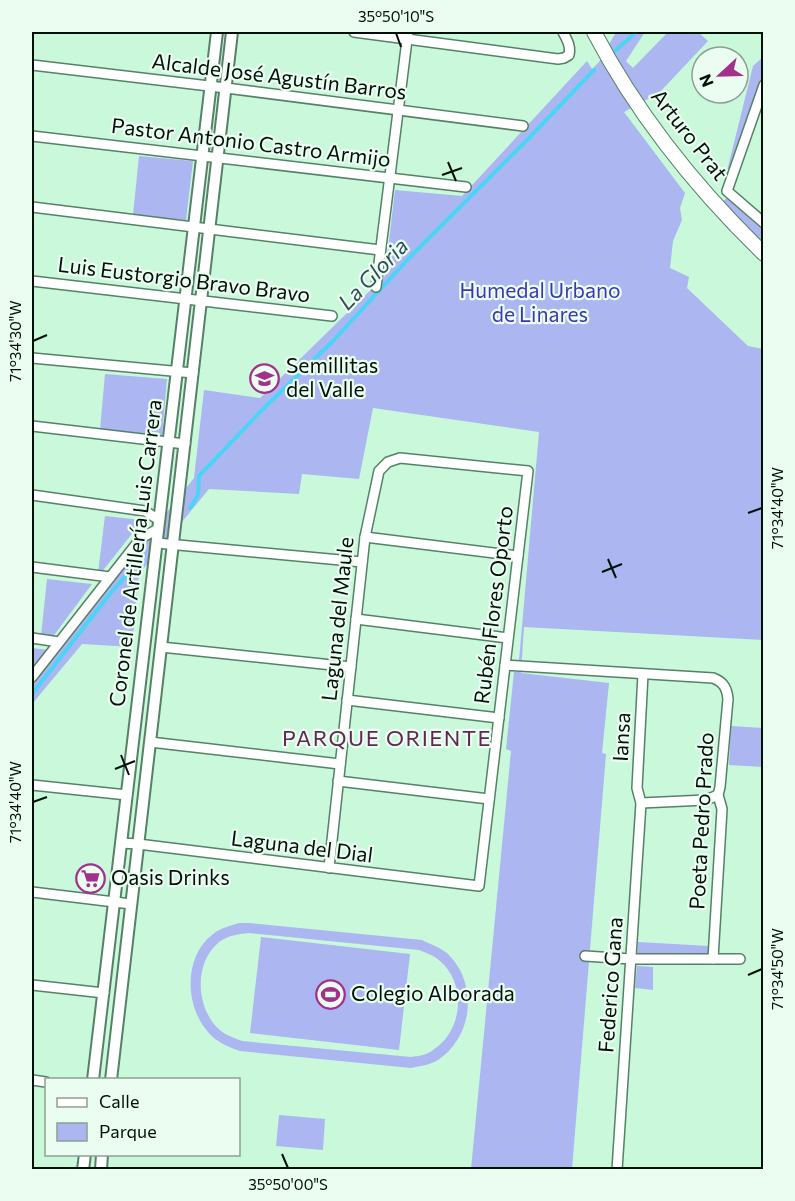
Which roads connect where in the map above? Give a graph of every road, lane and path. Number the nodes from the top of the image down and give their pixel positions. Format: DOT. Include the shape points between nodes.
graph roads {
  1 [pos="217,32"];
  2 [pos="232,32"];
  3 [pos="354,32"];
  4 [pos="563,32"];
  5 [pos="594,32"];
  6 [pos="408,35"];
  7 [pos="32,65"];
  8 [pos="764,85"];
  9 [pos="210,86"];
  10 [pos="225,88"];
  11 [pos="398,110"];
  12 [pos="523,126"];
  13 [pos="32,136"];
  14 [pos="202,156"];
  15 [pos="218,158"];
  16 [pos="390,178"];
  17 [pos="466,187"];
  18 [pos="32,207"];
  19 [pos="764,223"];
  20 [pos="194,227"];
  21 [pos="209,229"];
  22 [pos="380,250"];
  23 [pos="764,254"];
  24 [pos="32,281"];
  25 [pos="376,286"];
  26 [pos="185,298"];
  27 [pos="201,300"];
  28 [pos="332,316"];
  29 [pos="32,358"];
  30 [pos="177,371"];
  31 [pos="193,373"];
  32 [pos="32,426"];
  33 [pos="169,441"];
  34 [pos="185,444"];
  35 [pos="400,458"];
  36 [pos="32,495"];
  37 [pos="159,525"];
  38 [pos="365,537"];
  39 [pos="157,543"];
  40 [pos="173,544"];
  41 [pos="518,556"];
  42 [pos="362,562"];
  43 [pos="32,567"];
  44 [pos="110,577"];
  45 [pos="356,619"];
  46 [pos="32,638"];
  47 [pos="508,638"];
  48 [pos="59,642"];
  49 [pos="161,647"];
  50 [pos="505,665"];
  51 [pos="351,667"];
  52 [pos="643,674"];
  53 [pos="32,677"];
  54 [pos="347,700"];
  55 [pos="499,718"];
  56 [pos="150,742"];
  57 [pos="340,764"];
  58 [pos="338,781"];
  59 [pos="32,785"];
  60 [pos="127,795"];
  61 [pos="718,795"];
  62 [pos="489,800"];
  63 [pos="641,802"];
  64 [pos="121,843"];
  65 [pos="138,844"];
  66 [pos="329,868"];
  67 [pos="479,886"];
  68 [pos="32,892"];
  69 [pos="114,902"];
  70 [pos="131,904"];
  71 [pos="585,956"];
  72 [pos="631,959"];
  73 [pos="713,959"];
  74 [pos="740,959"];
  75 [pos="32,985"];
  76 [pos="104,993"];
  77 [pos="93,1078"];
  78 [pos="111,1078"];
  79 [pos="616,1170"];
  1 -- 9 [label="street, Coronel de Artillería Luis Carrera"];
  2 -- 10 [label="street, Coronel de Artillería Luis Carrera"];
  3 -- 6 [label="street"];
  4 -- 6 [label="street" via="570,50 569,55 558,59"];
  5 -- 23 [label="main road, Arturo Prat" via="629,92 671,150"];
  6 -- 11 [label="street"];
  7 -- 9 [label="street, Alcalde José Agustín Barros"];
  8 -- 19 [label="street, Arturo Prat" via="727,191"];
  9 -- 10 [label="street, Alcalde José Agustín Barros"];
  9 -- 14 [label="street, Coronel de Artillería Luis Carrera"];
  10 -- 11 [label="street, Alcalde José Agustín Barros"];
  10 -- 15 [label="street, Coronel de Artillería Luis Carrera"];
  11 -- 12 [label="street, Alcalde José Agustín Barros"];
  11 -- 16 [label="street"];
  13 -- 14 [label="street, Pastor Antonio Castro Armijo"];
  14 -- 15 [label="street, Pastor Antonio Castro Armijo"];
  14 -- 20 [label="street, Coronel de Artillería Luis Carrera"];
  15 -- 16 [label="street, Pastor Antonio Castro Armijo"];
  15 -- 21 [label="street, Coronel de Artillería Luis Carrera"];
  16 -- 17 [label="street, Pastor Antonio Castro Armijo"];
  16 -- 22 [label="street"];
  18 -- 20 [label="street"];
  20 -- 21 [label="street"];
  20 -- 26 [label="street, Coronel de Artillería Luis Carrera"];
  21 -- 22 [label="street"];
  21 -- 27 [label="street, Coronel de Artillería Luis Carrera"];
  22 -- 25 [label="street"];
  24 -- 26 [label="street, Luis Eustorgio Bravo Bravo"];
  26 -- 27 [label="street, Luis Eustorgio Bravo Bravo"];
  26 -- 30 [label="street, Coronel de Artillería Luis Carrera"];
  27 -- 28 [label="street, Luis Eustorgio Bravo Bravo"];
  27 -- 31 [label="street, Coronel de Artillería Luis Carrera"];
  29 -- 30 [label="street"];
  30 -- 31 [label="street"];
  30 -- 33 [label="street, Coronel de Artillería Luis Carrera"];
  31 -- 34 [label="street, Coronel de Artillería Luis Carrera"];
  32 -- 33 [label="street"];
  33 -- 34 [label="street"];
  33 -- 37 [label="street, Coronel de Artillería Luis Carrera"];
  34 -- 40 [label="street, Coronel de Artillería Luis Carrera"];
  35 -- 38 [label="street, Laguna del Maule" via="379,471"];
  35 -- 41 [label="street, Rubén Flores Oporto" via="528,471"];
  36 -- 37 [label="street" via="145,511"];
  37 -- 39 [label="street, Coronel de Artillería Luis Carrera"];
  37 -- 44 [label="street" via="141,538"];
  38 -- 41 [label="street"];
  38 -- 42 [label="street, Laguna del Maule"];
  39 -- 40 [label="street"];
  39 -- 60 [label="street, Coronel de Artillería Luis Carrera"];
  40 -- 42 [label="street"];
  40 -- 49 [label="street, Coronel de Artillería Luis Carrera"];
  41 -- 47 [label="street, Rubén Flores Oporto"];
  42 -- 45 [label="street, Laguna del Maule"];
  43 -- 44 [label="street"];
  44 -- 48 [label="street"];
  45 -- 47 [label="street"];
  45 -- 51 [label="street, Laguna del Maule"];
  46 -- 48 [label="street"];
  47 -- 50 [label="street, Rubén Flores Oporto"];
  48 -- 53 [label="street"];
  49 -- 51 [label="street"];
  49 -- 56 [label="street, Coronel de Artillería Luis Carrera"];
  50 -- 52 [label="street"];
  50 -- 55 [label="street, Rubén Flores Oporto"];
  51 -- 54 [label="street, Laguna del Maule"];
  52 -- 61 [label="street, Poeta Pedro Prado" via="713,678 724,685 728,699"];
  52 -- 63 [label="street, Iansa" via="637,788"];
  54 -- 55 [label="street"];
  54 -- 57 [label="street, Laguna del Maule"];
  55 -- 62 [label="street, Rubén Flores Oporto"];
  56 -- 57 [label="street"];
  56 -- 65 [label="street, Coronel de Artillería Luis Carrera"];
  57 -- 58 [label="street, Laguna del Maule"];
  58 -- 62 [label="street"];
  58 -- 66 [label="street, Laguna del Maule"];
  59 -- 60 [label="street"];
  60 -- 64 [label="street, Coronel de Artillería Luis Carrera"];
  61 -- 63 [label="street" via="706,800"];
  61 -- 73 [label="street, Poeta Pedro Prado" via="722,809"];
  62 -- 67 [label="street, Rubén Flores Oporto"];
  63 -- 72 [label="street, Federico Gana"];
  64 -- 65 [label="street, Laguna del Dial"];
  64 -- 69 [label="street, Coronel de Artillería Luis Carrera"];
  65 -- 66 [label="street, Laguna del Dial"];
  65 -- 70 [label="street, Coronel de Artillería Luis Carrera"];
  66 -- 67 [label="street, Laguna del Dial"];
  68 -- 69 [label="street"];
  69 -- 70 [label="street"];
  69 -- 76 [label="street, Coronel de Artillería Luis Carrera"];
  70 -- 78 [label="street, Coronel de Artillería Luis Carrera"];
  71 -- 72 [label="street"];
  72 -- 73 [label="street"];
  72 -- 79 [label="street, Federico Gana"];
  73 -- 74 [label="street"];
  75 -- 76 [label="street"];
  76 -- 77 [label="street, Coronel de Artillería Luis Carrera"];
}
